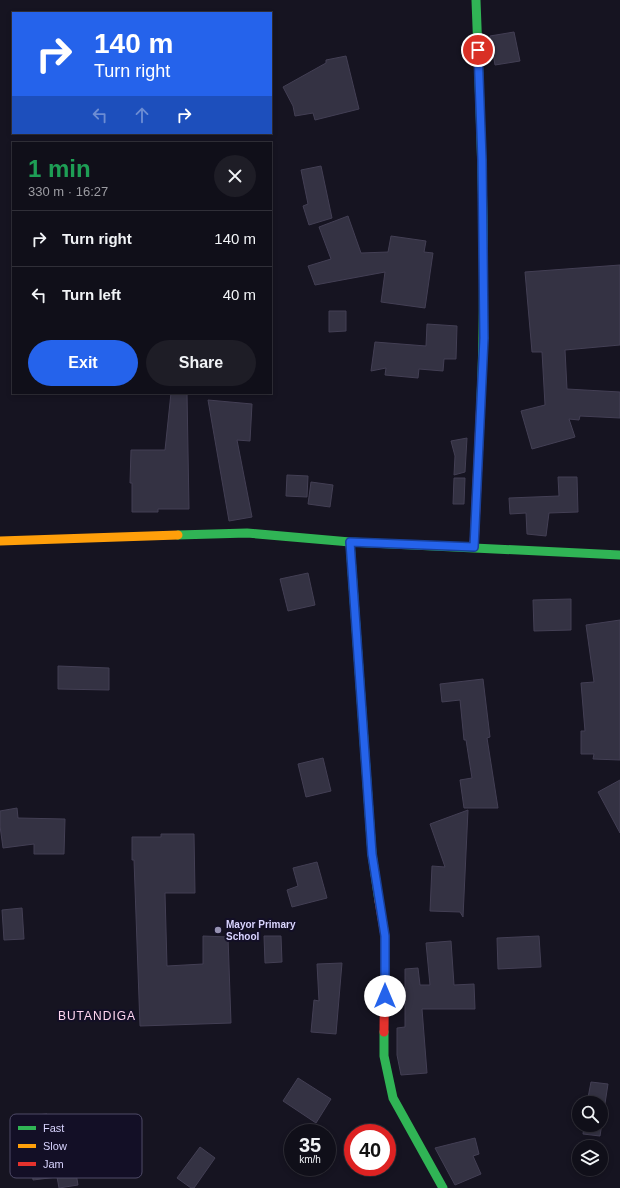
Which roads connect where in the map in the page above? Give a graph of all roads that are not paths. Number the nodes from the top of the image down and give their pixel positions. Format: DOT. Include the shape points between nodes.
graph roads {
  1 [pos="476,0"];
  2 [pos="0,541"];
  3 [pos="350,542"];
  4 [pos="474,547"];
  5 [pos="620,555"];
  6 [pos="443,1188"];
  1 -- 4 [label="street" via="482,160 484,338"];
  2 -- 3 [label="street" via="247,533"];
  3 -- 4 [label="street"];
  3 -- 6 [label="street" via="372,854 385,936 384,1056 393,1098"];
  4 -- 5 [label="street"];
}
